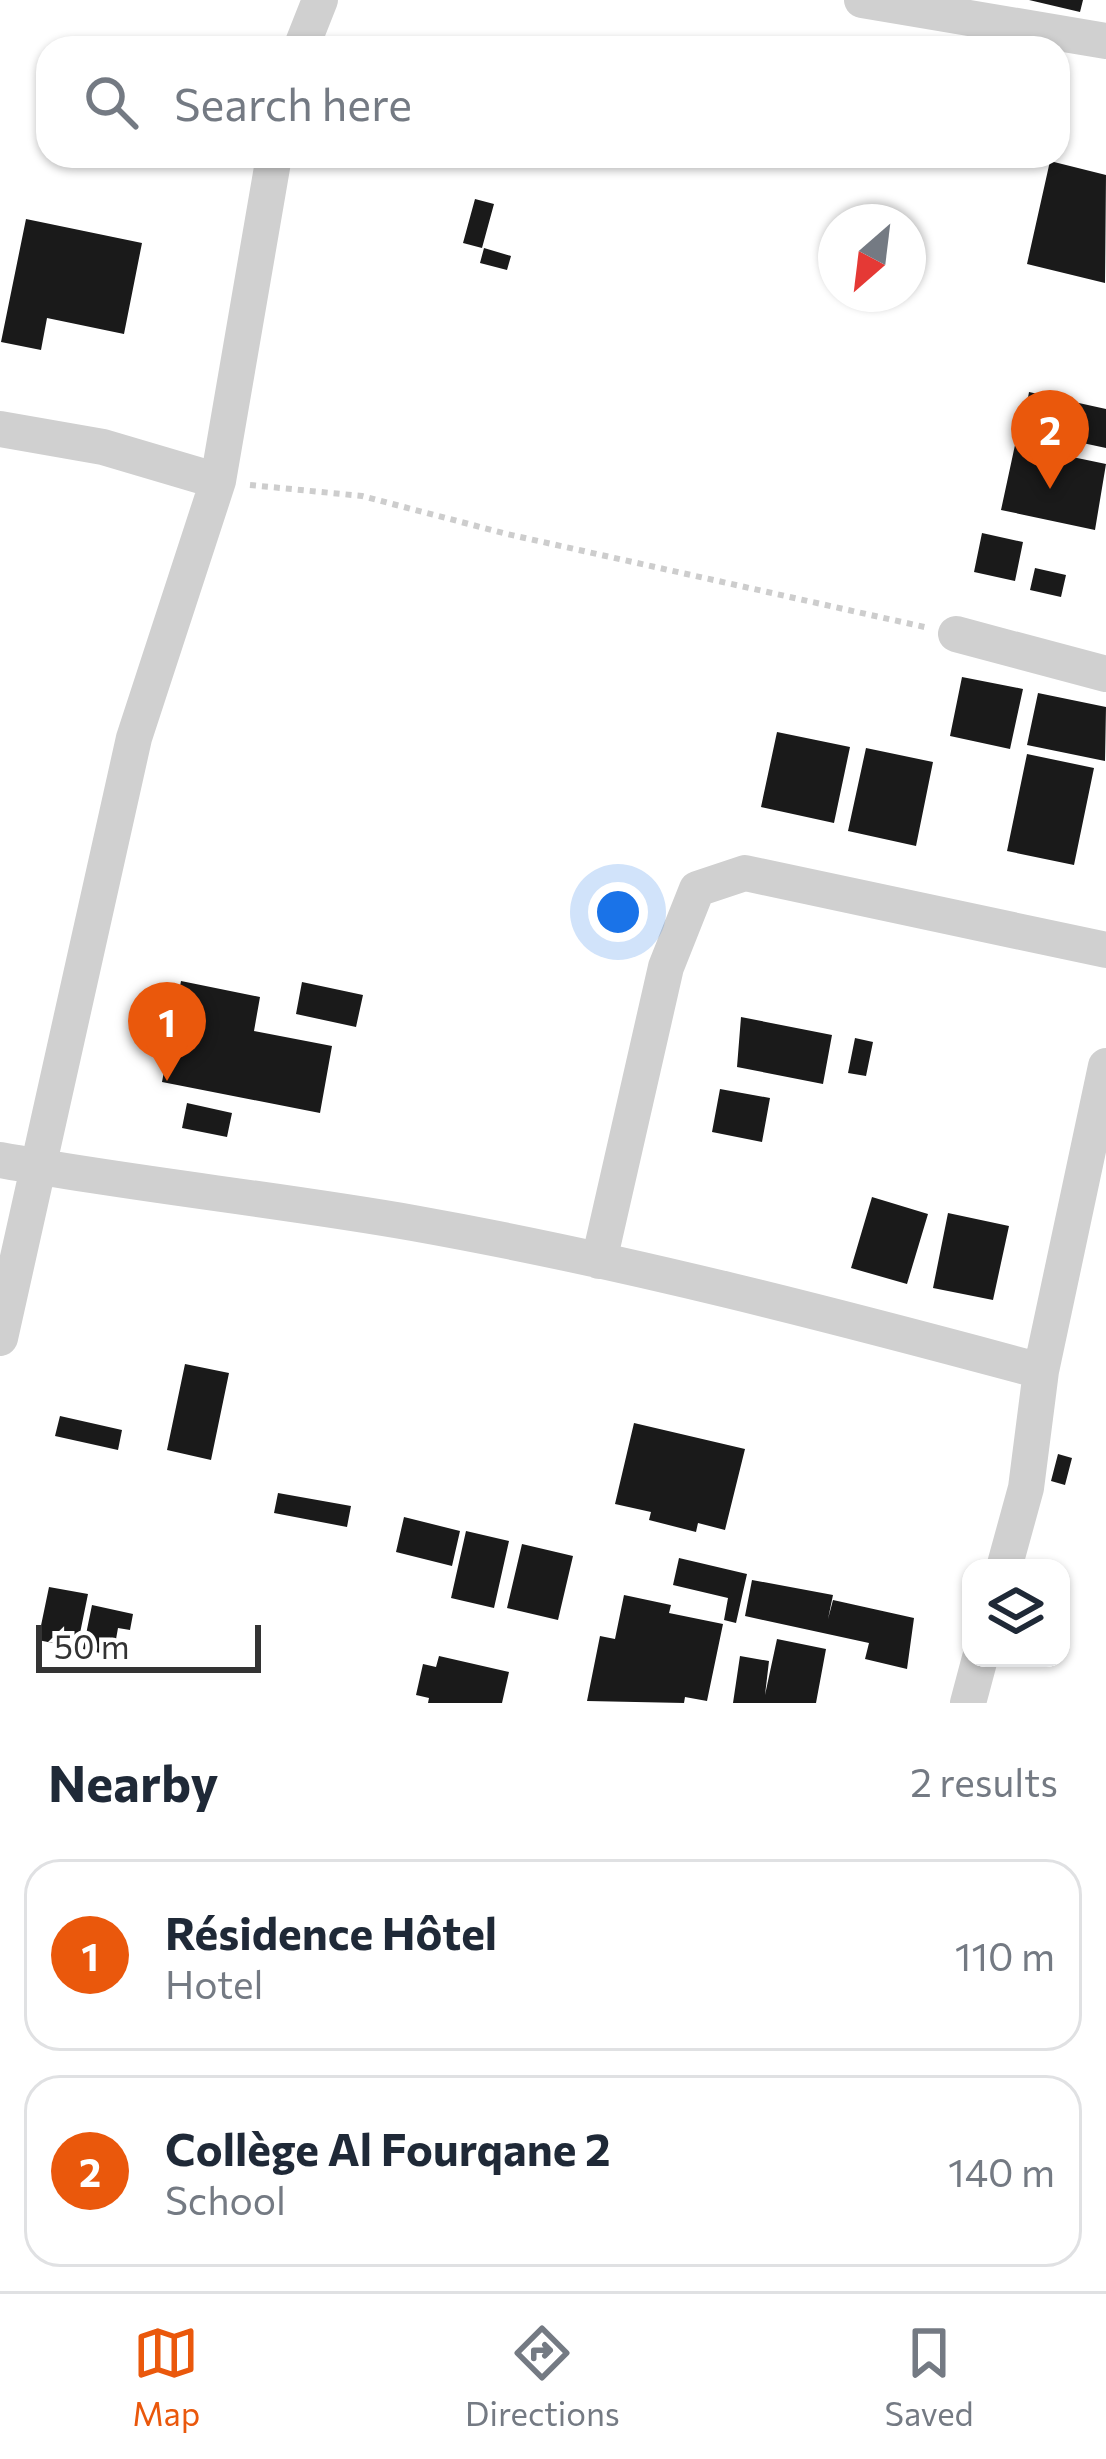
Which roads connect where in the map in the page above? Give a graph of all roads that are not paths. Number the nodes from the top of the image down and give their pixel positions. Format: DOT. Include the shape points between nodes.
graph roads {
  1 [pos="320,0"];
  2 [pos="862,0"];
  3 [pos="306,36"];
  4 [pos="1106,41"];
  5 [pos="272,168"];
  6 [pos="0,429"];
  7 [pos="218,482"];
  8 [pos="956,634"];
  9 [pos="1106,674"];
  10 [pos="1106,950"];
  11 [pos="1106,1066"];
  12 [pos="0,1160"];
  13 [pos="40,1167"];
  14 [pos="599,1261"];
  15 [pos="0,1338"];
  16 [pos="1041,1371"];
  17 [pos="1006,1559"];
  18 [pos="978,1667"];
  19 [pos="968,1703"];
  1 -- 3 [label="street"];
  2 -- 4 [label="street"];
  5 -- 7 [label="street"];
  6 -- 7 [label="street" via="103,447"];
  7 -- 13 [label="street" via="134,738"];
  8 -- 9 [label="street"];
  10 -- 14 [label="street" via="745,873 697,889 665,967"];
  11 -- 16 [label="street"];
  12 -- 13 [label="street"];
  13 -- 14 [label="street" via="413,1223"];
  13 -- 15 [label="street"];
  14 -- 16 [label="street"];
  16 -- 17 [label="street" via="1026,1488"];
  18 -- 19 [label="street"];
}
